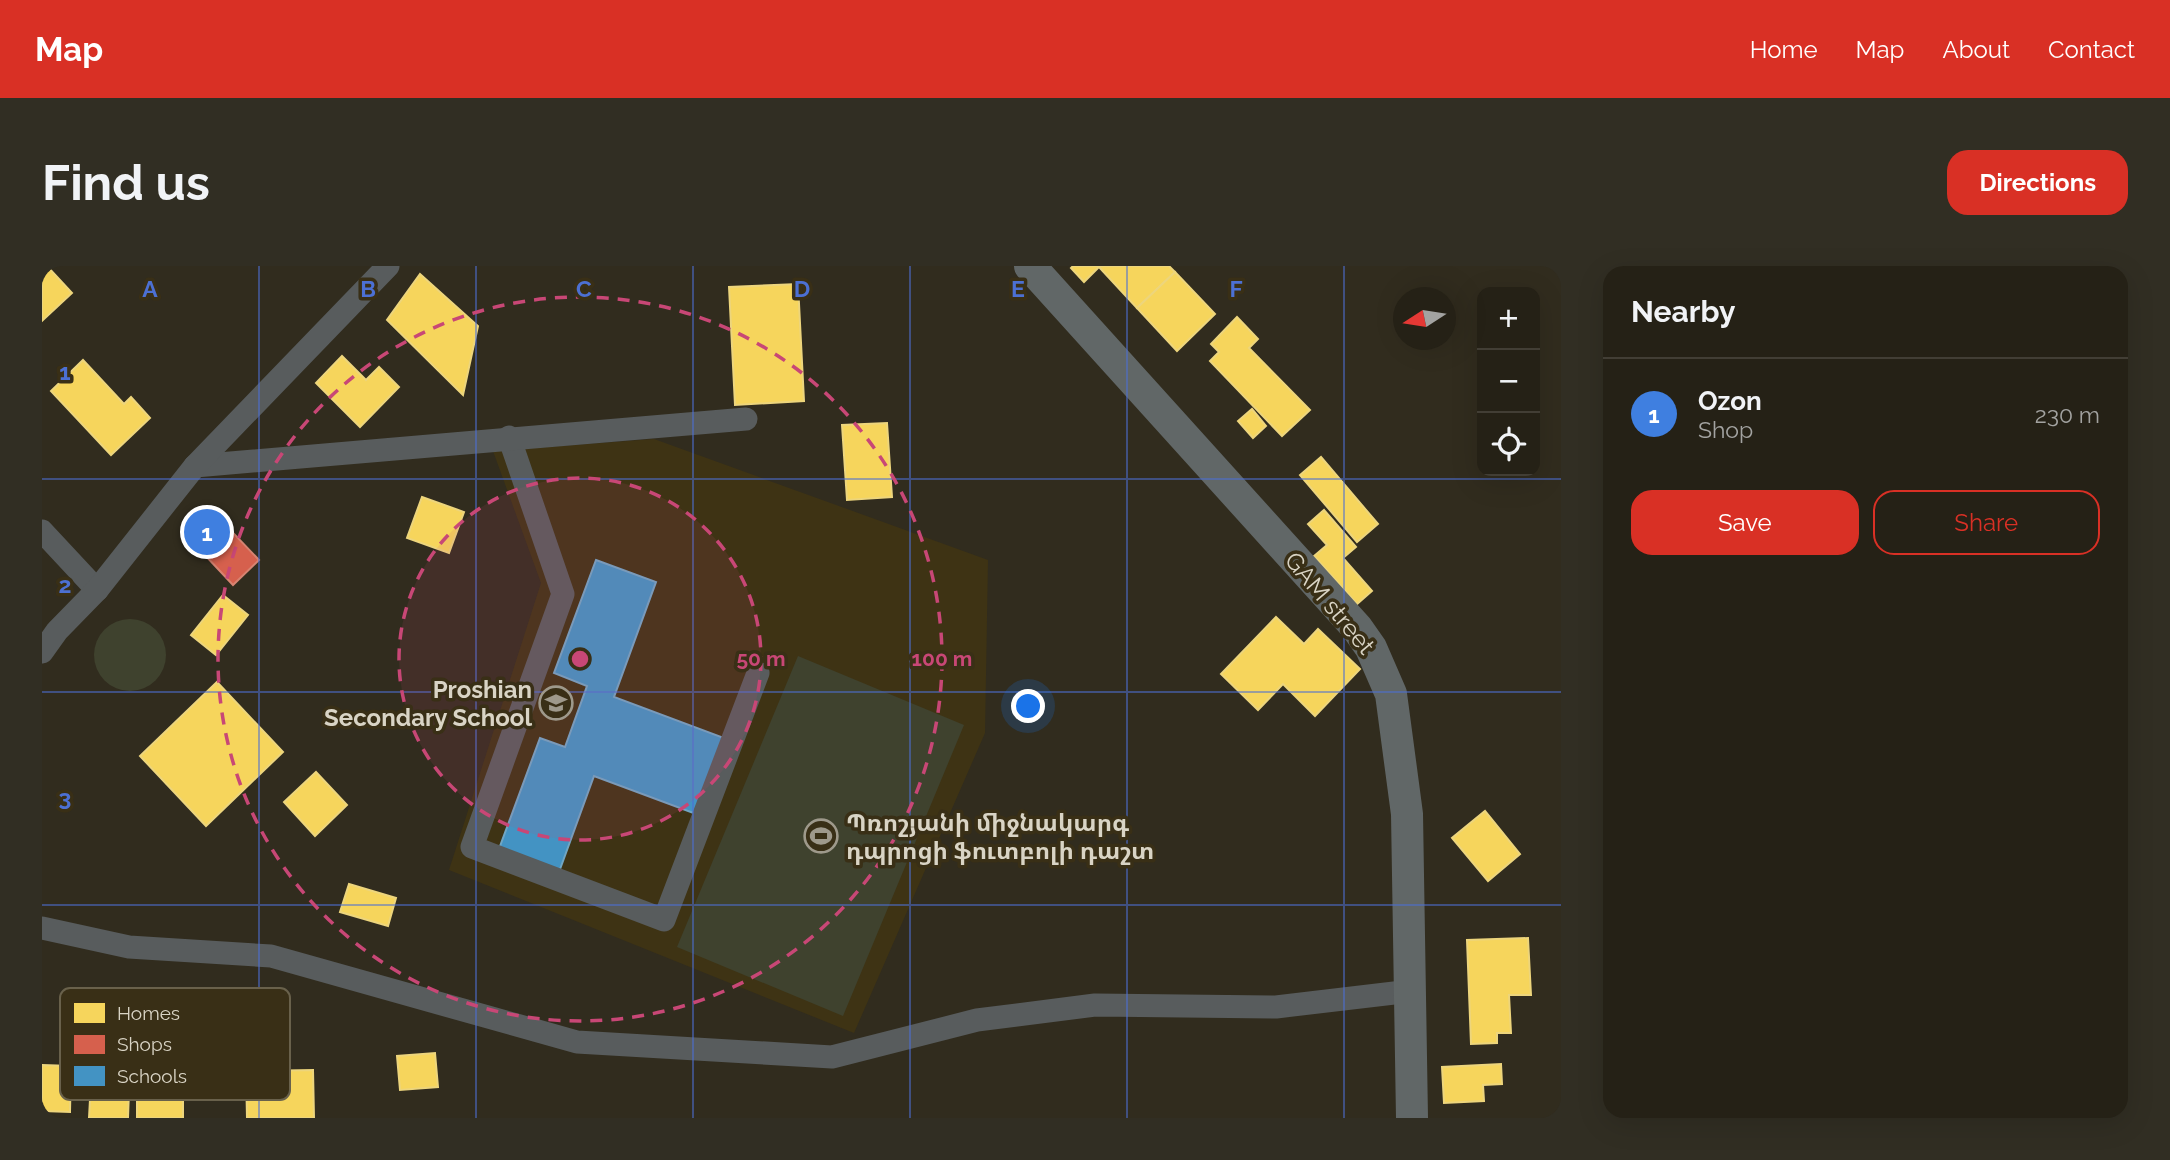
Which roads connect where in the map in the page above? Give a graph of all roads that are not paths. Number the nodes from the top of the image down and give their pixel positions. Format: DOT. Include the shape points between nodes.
graph roads {
  1 [pos="388,266"];
  2 [pos="1030,266"];
  3 [pos="746,419"];
  4 [pos="509,437"];
  5 [pos="195,466"];
  6 [pos="42,531"];
  7 [pos="97,590"];
  8 [pos="49,623"];
  9 [pos="42,652"];
  10 [pos="758,673"];
  11 [pos="42,928"];
  12 [pos="1410,991"];
  13 [pos="1412,1118"];
  1 -- 5 [label="street"];
  2 -- 12 [label="street, GAM street" via="1371,648 1391,694 1407,814"];
  3 -- 4 [label="street"];
  4 -- 5 [label="street"];
  4 -- 10 [label="street" via="564,594 472,847 663,920"];
  5 -- 7 [label="street"];
  6 -- 7 [label="street"];
  7 -- 8 [label="street"];
  8 -- 9 [label="street"];
  11 -- 12 [label="street" via="130,947 271,956 577,1042 832,1057 977,1020 1095,1005 1276,1007"];
  12 -- 13 [label="street, GAM street"];
}
